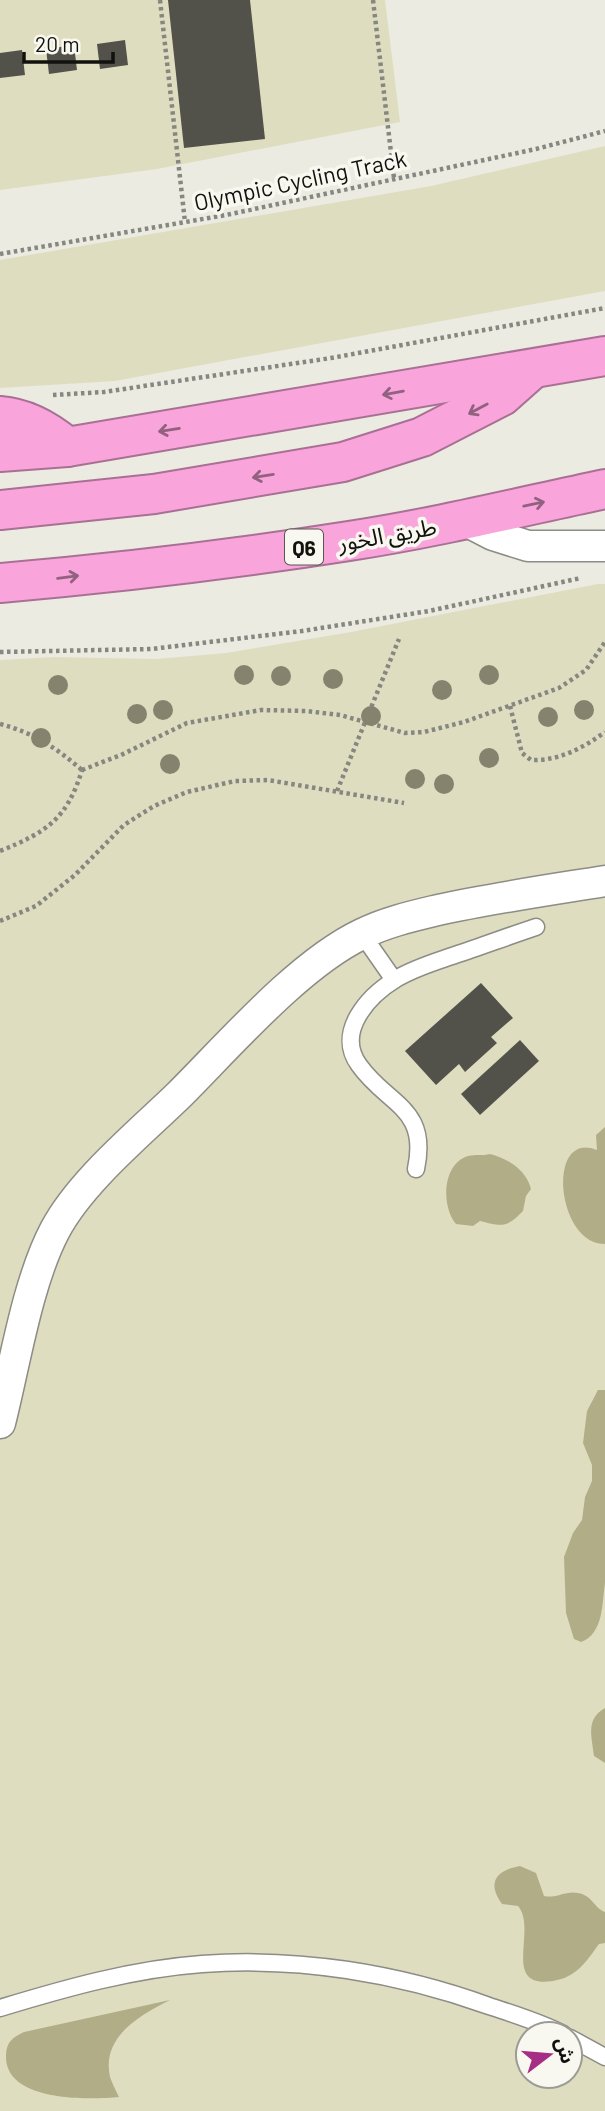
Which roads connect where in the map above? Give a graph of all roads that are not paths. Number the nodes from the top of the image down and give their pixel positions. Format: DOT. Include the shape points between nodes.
graph roads {
  1 [pos="605,356"];
  2 [pos="533,369"];
  3 [pos="0,416"];
  4 [pos="67,447"];
  5 [pos="0,452"];
  6 [pos="605,489"];
  7 [pos="0,510"];
  8 [pos="464,520"];
  9 [pos="605,546"];
  10 [pos="0,583"];
  11 [pos="605,881"];
  12 [pos="536,927"];
  13 [pos="362,934"];
  14 [pos="394,980"];
  15 [pos="416,1169"];
  16 [pos="0,1423"];
  17 [pos="0,2008"];
  18 [pos="527,2020"];
  19 [pos="584,2046"];
  20 [pos="605,2057"];
  1 -- 2 [label="highway"];
  2 -- 4 [label="highway, one-way"];
  2 -- 7 [label="highway, one-way" via="502,396 422,437 343,462 154,494"];
  3 -- 4 [label="highway" via="38,426"];
  4 -- 5 [label="highway"];
  8 -- 6 [label="highway, طريق الخور / Q6, one-way"];
  8 -- 9 [label="street" via="528,546"];
  10 -- 8 [label="highway, طريق الخور / Q6, one-way" via="337,543"];
  11 -- 13 [label="street" via="472,903"];
  12 -- 14 [label="lane"];
  13 -- 14 [label="lane"];
  13 -- 16 [label="street" via="334,950 283,992 74,1203 41,1263"];
  14 -- 15 [label="lane" via="367,1002 349,1038 360,1066 407,1110 417,1129"];
  17 -- 18 [label="lane" via="141,1972 258,1963 401,1979"];
  19 -- 20 [label="lane"];
}
